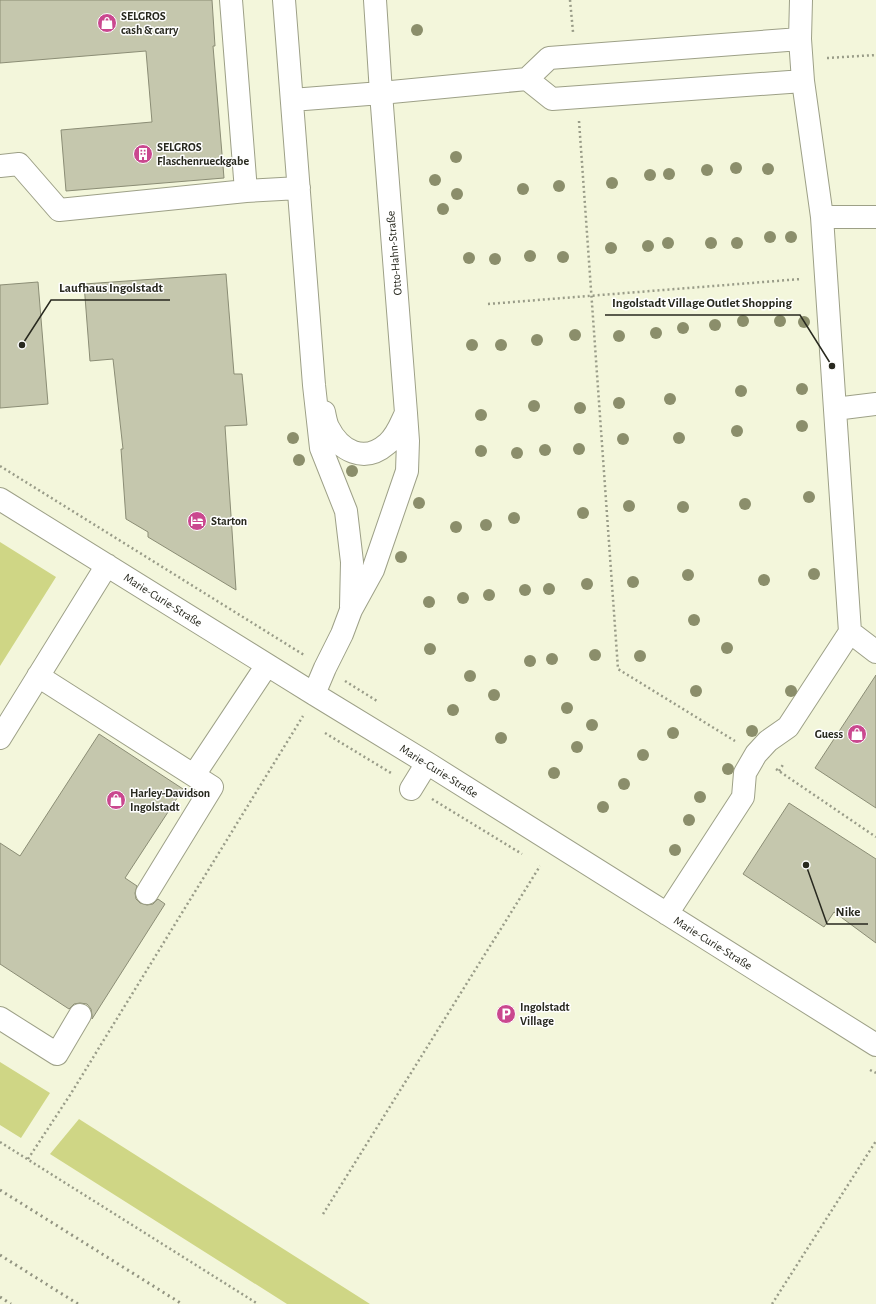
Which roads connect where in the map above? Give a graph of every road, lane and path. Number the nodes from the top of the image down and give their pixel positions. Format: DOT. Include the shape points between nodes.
graph roads {
  1 [pos="231,0"];
  2 [pos="284,0"];
  3 [pos="375,0"];
  4 [pos="570,0"];
  5 [pos="801,0"];
  6 [pos="800,39"];
  7 [pos="574,56"];
  8 [pos="527,79"];
  9 [pos="803,82"];
  10 [pos="381,94"];
  11 [pos="577,97"];
  12 [pos="292,100"];
  13 [pos="0,166"];
  14 [pos="299,188"];
  15 [pos="246,191"];
  16 [pos="822,217"];
  17 [pos="876,217"];
  18 [pos="826,277"];
  19 [pos="592,296"];
  20 [pos="488,304"];
  21 [pos="314,385"];
  22 [pos="876,404"];
  23 [pos="835,409"];
  24 [pos="406,413"];
  25 [pos="0,499"];
  26 [pos="107,565"];
  27 [pos="351,610"];
  28 [pos="850,632"];
  29 [pos="876,652"];
  30 [pos="267,665"];
  31 [pos="38,676"];
  32 [pos="314,694"];
  33 [pos="296,714"];
  34 [pos="302,718"];
  35 [pos="308,722"];
  36 [pos="321,730"];
  37 [pos="0,738"];
  38 [pos="756,754"];
  39 [pos="427,763"];
  40 [pos="194,775"];
  41 [pos="412,788"];
  42 [pos="876,837"];
  43 [pos="526,857"];
  44 [pos="546,870"];
  45 [pos="147,893"];
  46 [pos="667,914"];
  47 [pos="80,1016"];
  48 [pos="0,1018"];
  49 [pos="876,1045"];
  50 [pos="869,1069"];
  51 [pos="876,1074"];
  52 [pos="876,1141"];
  53 [pos="0,1142"];
  54 [pos="28,1159"];
  55 [pos="323,1214"];
  56 [pos="258,1304"];
  57 [pos="772,1304"];
  1 -- 15 [label="street"];
  2 -- 12 [label="street, Otto-Hahn-Straße"];
  3 -- 10 [label="street, Otto-Hahn-Straße"];
  4 -- 7 [label="path"];
  5 -- 6 [label="street"];
  6 -- 7 [label="street"];
  6 -- 9 [label="street"];
  7 -- 8 [label="street" via="549,58"];
  8 -- 10 [label="street"];
  8 -- 11 [label="street" via="552,99"];
  9 -- 11 [label="street"];
  9 -- 16 [label="street"];
  10 -- 12 [label="street"];
  10 -- 24 [label="street, Otto-Hahn-Straße"];
  11 -- 19 [label="path"];
  12 -- 14 [label="street, Otto-Hahn-Straße"];
  13 -- 15 [label="street" via="19,164 59,210"];
  14 -- 15 [label="street"];
  14 -- 21 [label="street, Otto-Hahn-Straße"];
  16 -- 17 [label="street"];
  16 -- 18 [label="street"];
  18 -- 19 [label="path"];
  18 -- 23 [label="street"];
  19 -- 20 [label="path"];
  19 -- 38 [label="path" via="618,669"];
  21 -- 24 [label="street, Otto-Hahn-Straße" via="322,400 327,426 335,439 347,450 363,454 374,452 388,444"];
  21 -- 27 [label="street, Otto-Hahn-Straße" via="321,448 346,511 352,562"];
  22 -- 23 [label="street"];
  23 -- 28 [label="street"];
  24 -- 27 [label="street, Otto-Hahn-Straße" via="407,471 373,570"];
  25 -- 26 [label="street, Marie-Curie-Straße"];
  26 -- 30 [label="street, Marie-Curie-Straße"];
  26 -- 31 [label="street"];
  27 -- 32 [label="street, Otto-Hahn-Straße"];
  28 -- 29 [label="street"];
  28 -- 38 [label="street" via="788,727 768,741"];
  30 -- 32 [label="street, Marie-Curie-Straße"];
  30 -- 40 [label="street"];
  31 -- 37 [label="street"];
  31 -- 40 [label="street"];
  32 -- 34 [label="path"];
  32 -- 39 [label="street, Marie-Curie-Straße"];
  33 -- 34 [label="path"];
  34 -- 35 [label="path"];
  34 -- 54 [label="path"];
  36 -- 41 [label="path"];
  38 -- 42 [label="path"];
  38 -- 46 [label="street" via="745,773 743,797"];
  39 -- 41 [label="street"];
  39 -- 46 [label="street, Marie-Curie-Straße"];
  40 -- 45 [label="street" via="212,787"];
  41 -- 43 [label="path"];
  44 -- 55 [label="path" via="540,866"];
  46 -- 49 [label="street, Marie-Curie-Straße"];
  47 -- 48 [label="street" via="58,1054"];
  50 -- 51 [label="path"];
  52 -- 57 [label="path"];
  53 -- 54 [label="path"];
  54 -- 56 [label="path"];
}
